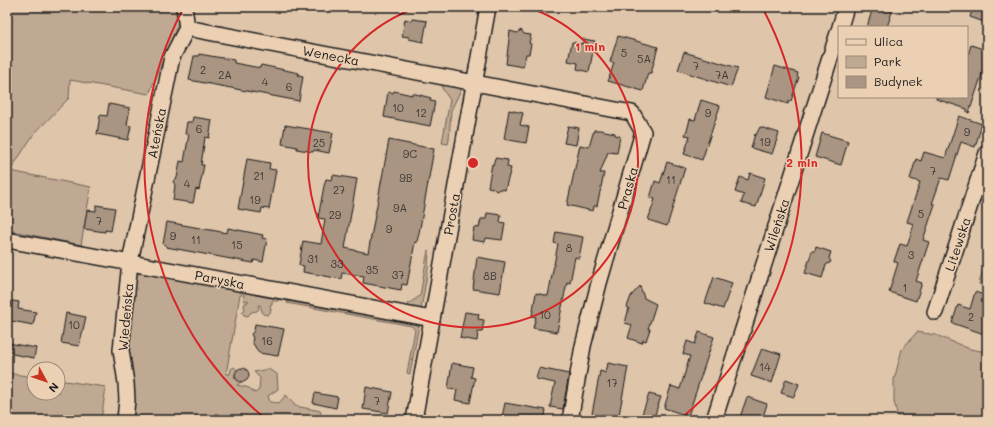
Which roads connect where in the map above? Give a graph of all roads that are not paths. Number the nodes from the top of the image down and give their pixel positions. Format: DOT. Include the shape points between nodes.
graph roads {
  1 [pos="184,7"];
  2 [pos="488,7"];
  3 [pos="846,7"];
  4 [pos="840,26"];
  5 [pos="187,28"];
  6 [pos="838,31"];
  7 [pos="475,82"];
  8 [pos="987,153"];
  9 [pos="7,240"];
  10 [pos="130,262"];
  11 [pos="935,312"];
  12 [pos="432,319"];
  13 [pos="125,420"];
  14 [pos="414,420"];
  15 [pos="570,420"];
  16 [pos="714,420"];
  1 -- 5 [label="street"];
  2 -- 7 [label="street, Prosta"];
  3 -- 4 [label="street, Wileńska"];
  5 -- 7 [label="street, Wenecka"];
  5 -- 10 [label="street, Ateńska" via="172,57"];
  6 -- 16 [label="street, Wileńska"];
  7 -- 12 [label="street, Prosta"];
  7 -- 15 [label="street, Praska" via="632,113 643,132 583,346"];
  8 -- 11 [label="street, Litewska"];
  9 -- 10 [label="street, Paryska"];
  10 -- 12 [label="street, Paryska"];
  10 -- 13 [label="street, Wiedeńska" via="121,350 127,400"];
  12 -- 14 [label="street, Prosta"];
}
